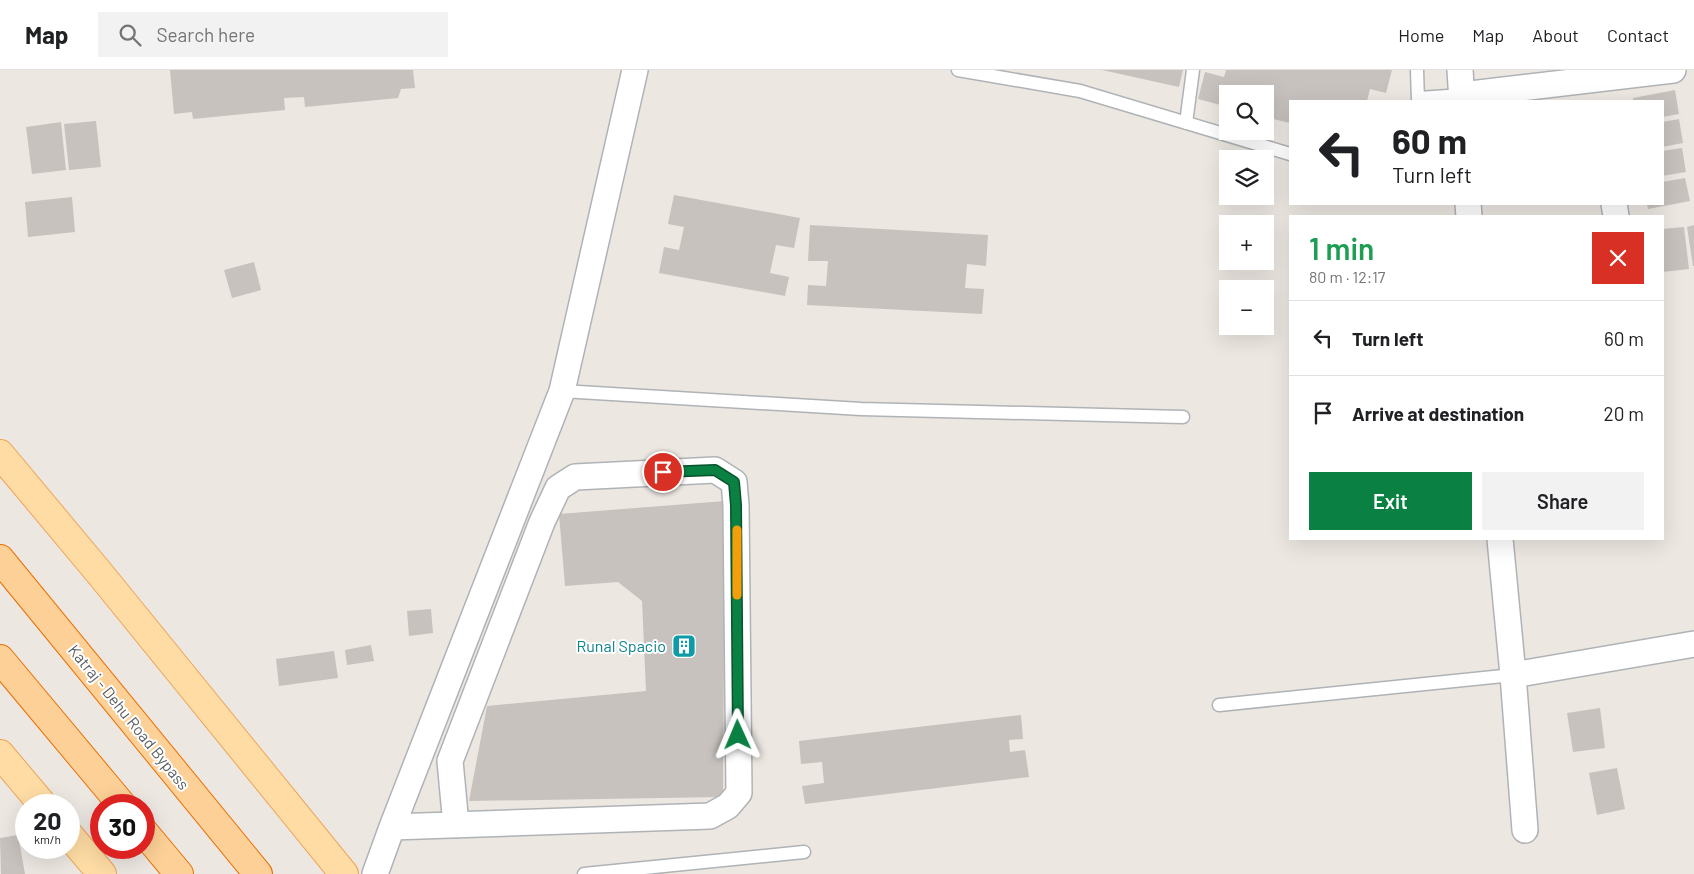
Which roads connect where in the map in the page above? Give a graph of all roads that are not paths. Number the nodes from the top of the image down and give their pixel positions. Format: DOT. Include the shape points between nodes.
graph roads {
  1 [pos="635,70"];
  2 [pos="958,70"];
  3 [pos="1193,70"];
  4 [pos="1417,70"];
  5 [pos="1460,70"];
  6 [pos="1673,70"];
  7 [pos="996,73"];
  8 [pos="1596,90"];
  9 [pos="1462,98"];
  10 [pos="1418,100"];
  11 [pos="1186,123"];
  12 [pos="1289,154"];
  13 [pos="562,392"];
  14 [pos="1184,417"];
  15 [pos="0,454"];
  16 [pos="1500,540"];
  17 [pos="0,558"];
  18 [pos="1694,644"];
  19 [pos="0,659"];
  20 [pos="1513,675"];
  21 [pos="1218,705"];
  22 [pos="0,754"];
  23 [pos="34,794"];
  24 [pos="113,794"];
  25 [pos="456,824"];
  26 [pos="392,827"];
  27 [pos="1524,830"];
  28 [pos="155,845"];
  29 [pos="80,848"];
  30 [pos="804,852"];
  31 [pos="102,874"];
  32 [pos="179,874"];
  33 [pos="258,874"];
  34 [pos="344,874"];
  35 [pos="375,874"];
  36 [pos="584,874"];
  1 -- 13 [label="street"];
  2 -- 7 [label="lane"];
  3 -- 11 [label="lane"];
  4 -- 10 [label="lane"];
  5 -- 9 [label="street"];
  6 -- 8 [label="street"];
  7 -- 11 [label="lane" via="1080,91"];
  8 -- 9 [label="street"];
  9 -- 10 [label="lane"];
  11 -- 12 [label="lane"];
  13 -- 14 [label="lane" via="861,409"];
  13 -- 26 [label="street"];
  15 -- 34 [label="main road"];
  16 -- 20 [label="street"];
  17 -- 33 [label="highway, Katraj - Dehu Road Bypass"];
  18 -- 20 [label="street"];
  19 -- 24 [label="highway"];
  20 -- 21 [label="lane"];
  20 -- 27 [label="street"];
  22 -- 23 [label="main road"];
  25 -- 25 [label="street" via="710,816 728,806 739,793 734,482 715,470 575,477 558,488 450,761"];
  25 -- 26 [label="street"];
  26 -- 35 [label="street"];
  28 -- 32 [label="highway"];
  29 -- 31 [label="main road"];
  30 -- 36 [label="lane"];
}
